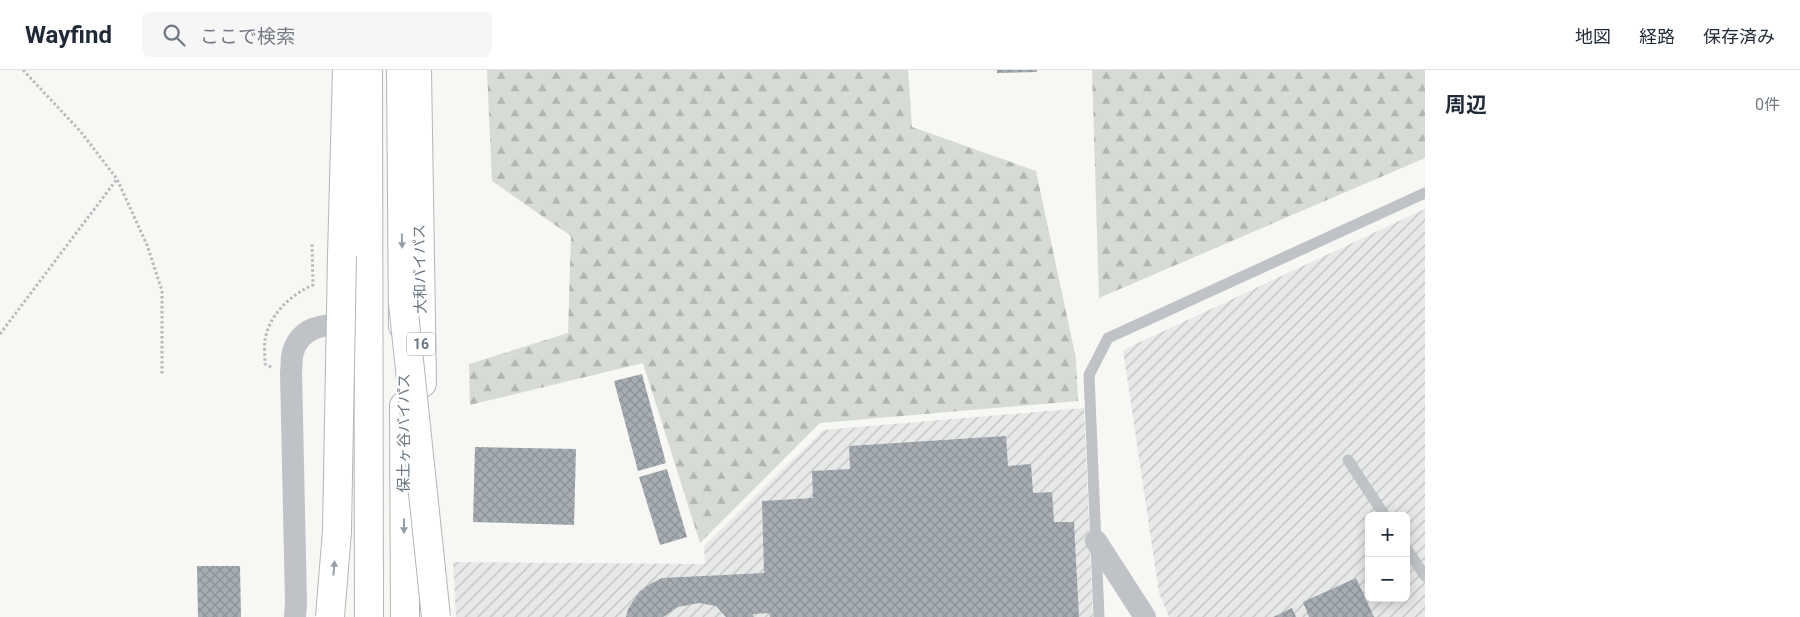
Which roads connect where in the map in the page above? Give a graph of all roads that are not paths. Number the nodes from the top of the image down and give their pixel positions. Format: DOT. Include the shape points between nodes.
graph roads {
  1 [pos="347,70"];
  2 [pos="354,70"];
  3 [pos="368,70"];
  4 [pos="401,70"];
  5 [pos="417,70"];
  6 [pos="1425,193"];
  7 [pos="403,303"];
  8 [pos="357,323"];
  9 [pos="1348,460"];
  10 [pos="1382,512"];
  11 [pos="1096,541"];
  12 [pos="1410,554"];
  13 [pos="1425,576"];
  14 [pos="295,617"];
  15 [pos="330,617"];
  16 [pos="357,617"];
  17 [pos="368,617"];
  18 [pos="404,617"];
  19 [pos="425,617"];
  20 [pos="436,617"];
  21 [pos="1099,617"];
  22 [pos="1145,617"];
  15 -- 1 [label="highway, one-way, bridge" via="337,531"];
  2 -- 8 [label="highway"];
  3 -- 17 [label="highway"];
  4 -- 7 [label="highway, 保土ヶ谷バイパス / 16, one-way"];
  5 -- 19 [label="highway, 大和バイパス / 16"];
  6 -- 11 [label="lane" via="1108,338 1089,375"];
  7 -- 18 [label="highway, 保土ヶ谷バイパス / 16, one-way, bridge"];
  7 -- 20 [label="highway, bridge"];
  8 -- 14 [label="street" via="320,325 302,335 293,352"];
  8 -- 16 [label="highway"];
  9 -- 10 [label="lane"];
  11 -- 21 [label="lane"];
  11 -- 22 [label="street"];
  12 -- 13 [label="lane"];
}
